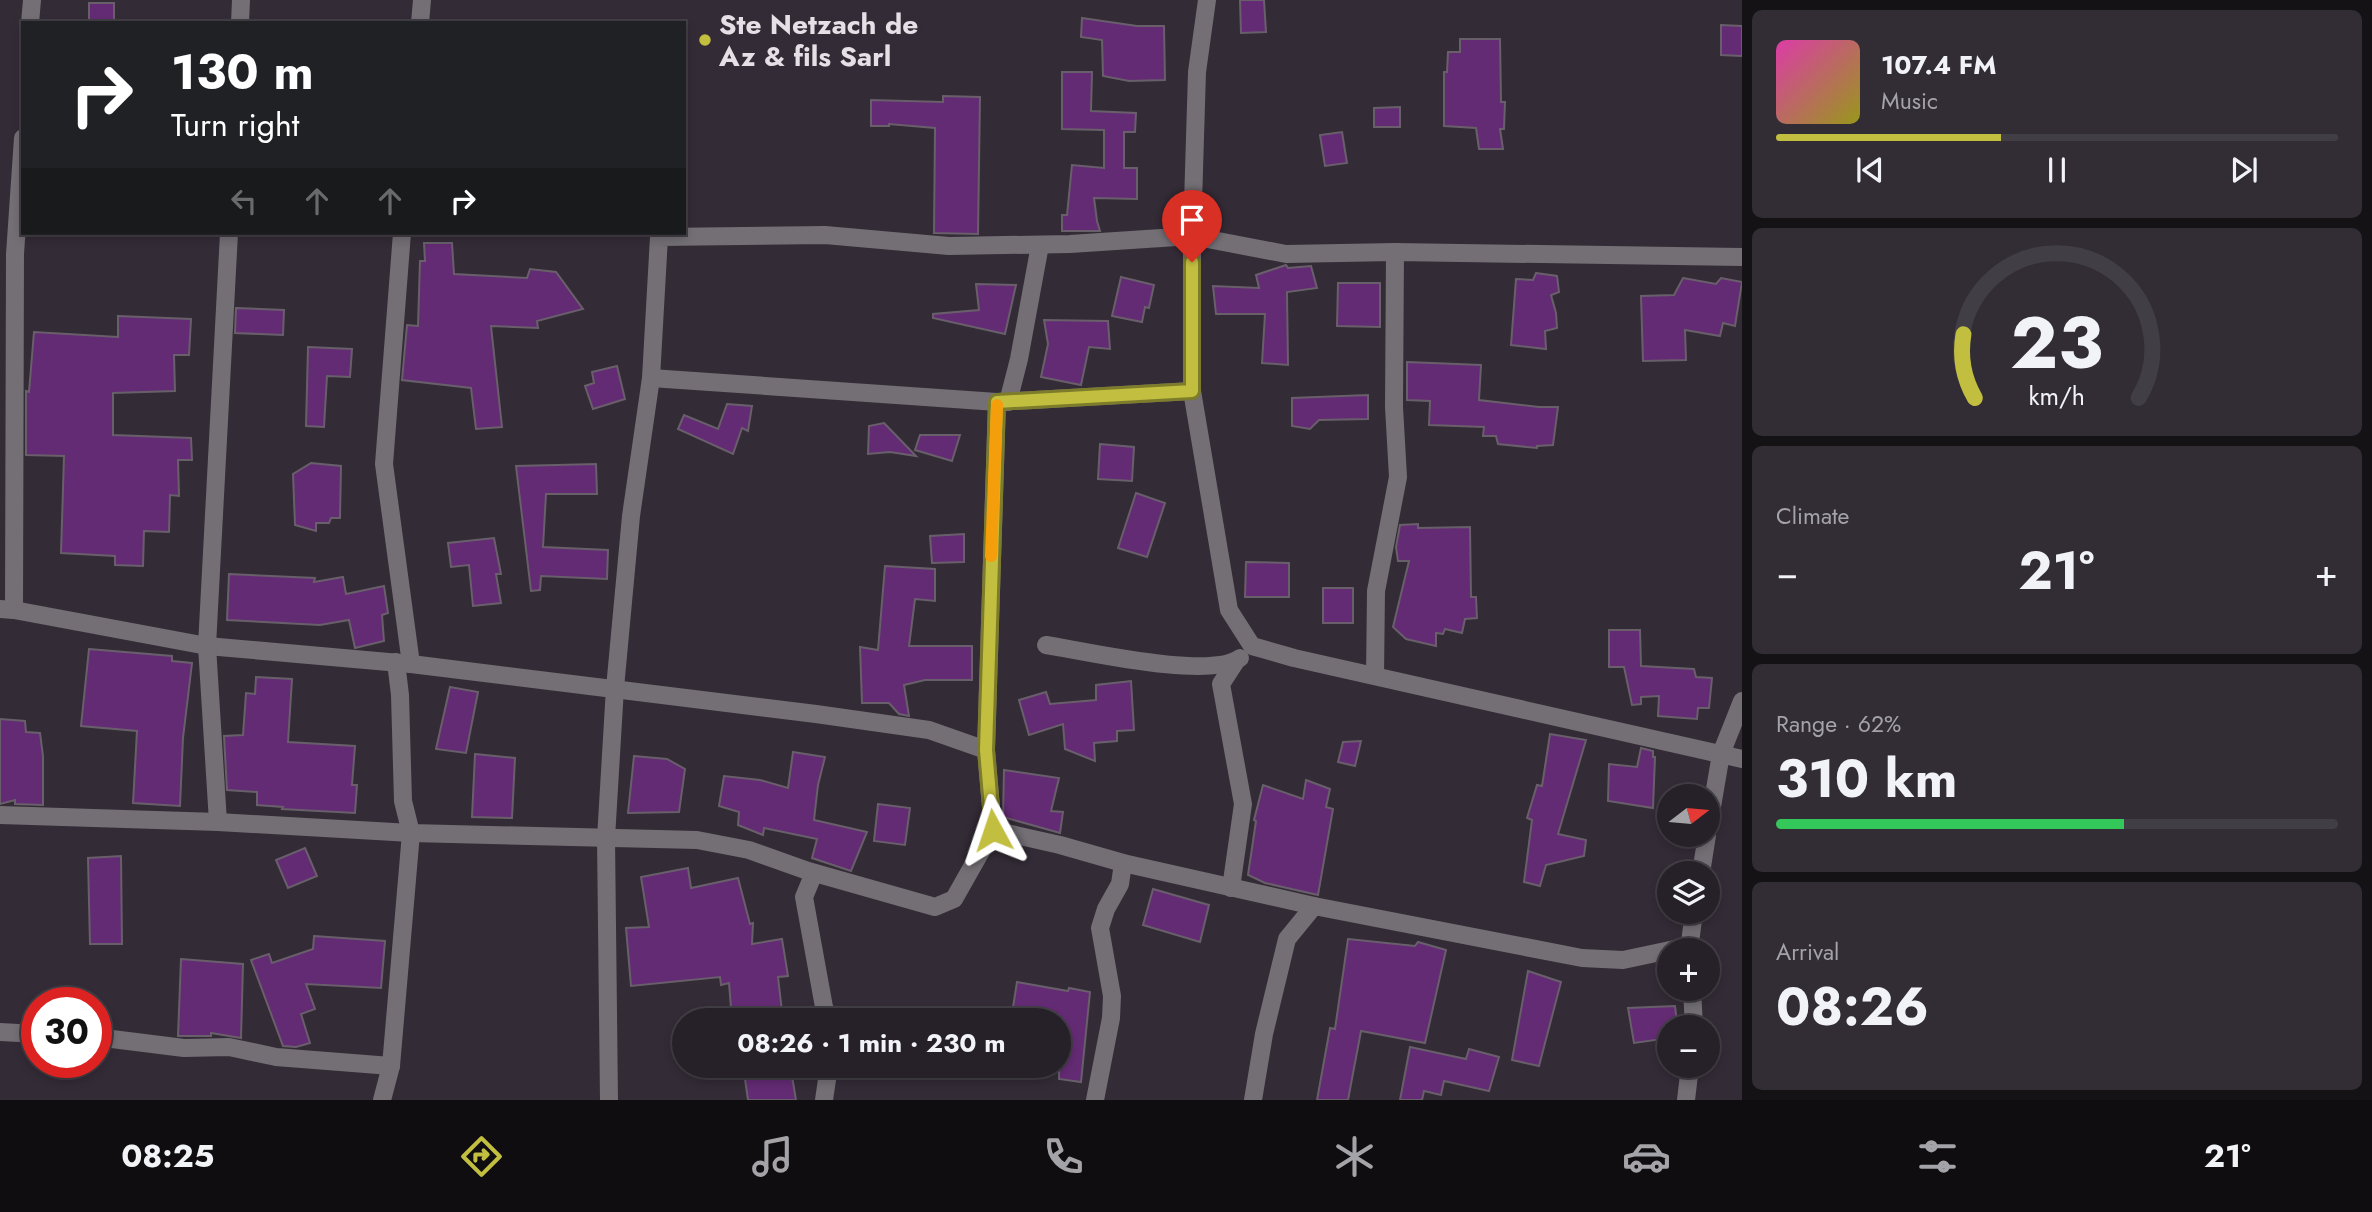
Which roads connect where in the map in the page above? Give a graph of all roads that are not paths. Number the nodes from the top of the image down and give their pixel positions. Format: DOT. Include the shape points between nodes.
graph roads {
  1 [pos="32,0"];
  2 [pos="241,0"];
  3 [pos="422,0"];
  4 [pos="1207,0"];
  5 [pos="30,21"];
  6 [pos="240,21"];
  7 [pos="420,21"];
  8 [pos="21,167"];
  9 [pos="229,235"];
  10 [pos="402,235"];
  11 [pos="1192,236"];
  12 [pos="1040,245"];
  13 [pos="1395,252"];
  14 [pos="1742,257"];
  15 [pos="651,378"];
  16 [pos="1192,391"];
  17 [pos="1002,402"];
  18 [pos="7,610"];
  19 [pos="1046,645"];
  20 [pos="207,646"];
  21 [pos="1252,646"];
  22 [pos="1236,661"];
  23 [pos="404,663"];
  24 [pos="1375,676"];
  25 [pos="615,688"];
  26 [pos="1742,701"];
  27 [pos="986,750"];
  28 [pos="1721,754"];
  29 [pos="1742,759"];
  30 [pos="1716,784"];
  31 [pos="0,815"];
  32 [pos="218,822"];
  33 [pos="993,830"];
  34 [pos="411,833"];
  35 [pos="606,838"];
  36 [pos="1123,863"];
  37 [pos="814,873"];
  38 [pos="1231,888"];
  39 [pos="1314,906"];
  40 [pos="1657,954"];
  41 [pos="824,1008"];
  42 [pos="0,1032"];
  43 [pos="21,1033"];
  44 [pos="112,1039"];
  45 [pos="391,1066"];
  46 [pos="827,1078"];
  47 [pos="1689,1078"];
  48 [pos="382,1100"];
  49 [pos="609,1100"];
  50 [pos="824,1100"];
  51 [pos="1095,1100"];
  52 [pos="1254,1100"];
  53 [pos="1686,1100"];
  1 -- 5 [label="street"];
  2 -- 6 [label="street"];
  3 -- 7 [label="street"];
  4 -- 11 [label="street" via="1197,72"];
  8 -- 18 [label="street"];
  9 -- 20 [label="street"];
  10 -- 23 [label="street" via="384,464"];
  11 -- 12 [label="street"];
  11 -- 13 [label="street" via="1286,254"];
  11 -- 16 [label="street"];
  12 -- 15 [label="street" via="949,246 825,235 659,237"];
  12 -- 17 [label="street" via="1019,359"];
  13 -- 14 [label="street"];
  13 -- 24 [label="street" via="1398,477 1376,590"];
  15 -- 17 [label="street"];
  15 -- 25 [label="street" via="631,516"];
  16 -- 17 [label="street"];
  16 -- 21 [label="street" via="1228,610"];
  17 -- 27 [label="street"];
  18 -- 20 [label="street"];
  19 -- 22 [label="street" via="1154,663 1211,666"];
  20 -- 23 [label="street"];
  20 -- 32 [label="street"];
  21 -- 22 [label="street"];
  21 -- 24 [label="street"];
  22 -- 38 [label="street" via="1221,684 1242,804"];
  23 -- 25 [label="street"];
  23 -- 34 [label="street" via="400,695 403,801"];
  24 -- 28 [label="street"];
  25 -- 27 [label="street" via="929,730"];
  25 -- 35 [label="street"];
  26 -- 28 [label="street"];
  27 -- 33 [label="street"];
  28 -- 29 [label="street"];
  28 -- 30 [label="street"];
  31 -- 32 [label="street"];
  32 -- 34 [label="street"];
  33 -- 36 [label="street"];
  33 -- 37 [label="street" via="954,899 934,907"];
  34 -- 35 [label="street"];
  34 -- 45 [label="street"];
  35 -- 37 [label="street" via="697,840 749,850"];
  35 -- 49 [label="street"];
  36 -- 38 [label="street"];
  36 -- 51 [label="street" via="1120,884 1100,928 1112,996"];
  37 -- 41 [label="street" via="804,897"];
  38 -- 39 [label="street"];
  39 -- 40 [label="street" via="1582,958 1623,960"];
  39 -- 52 [label="street" via="1287,939"];
  42 -- 43 [label="street"];
  44 -- 45 [label="street"];
  45 -- 48 [label="street"];
  46 -- 50 [label="street"];
  47 -- 53 [label="street"];
}
